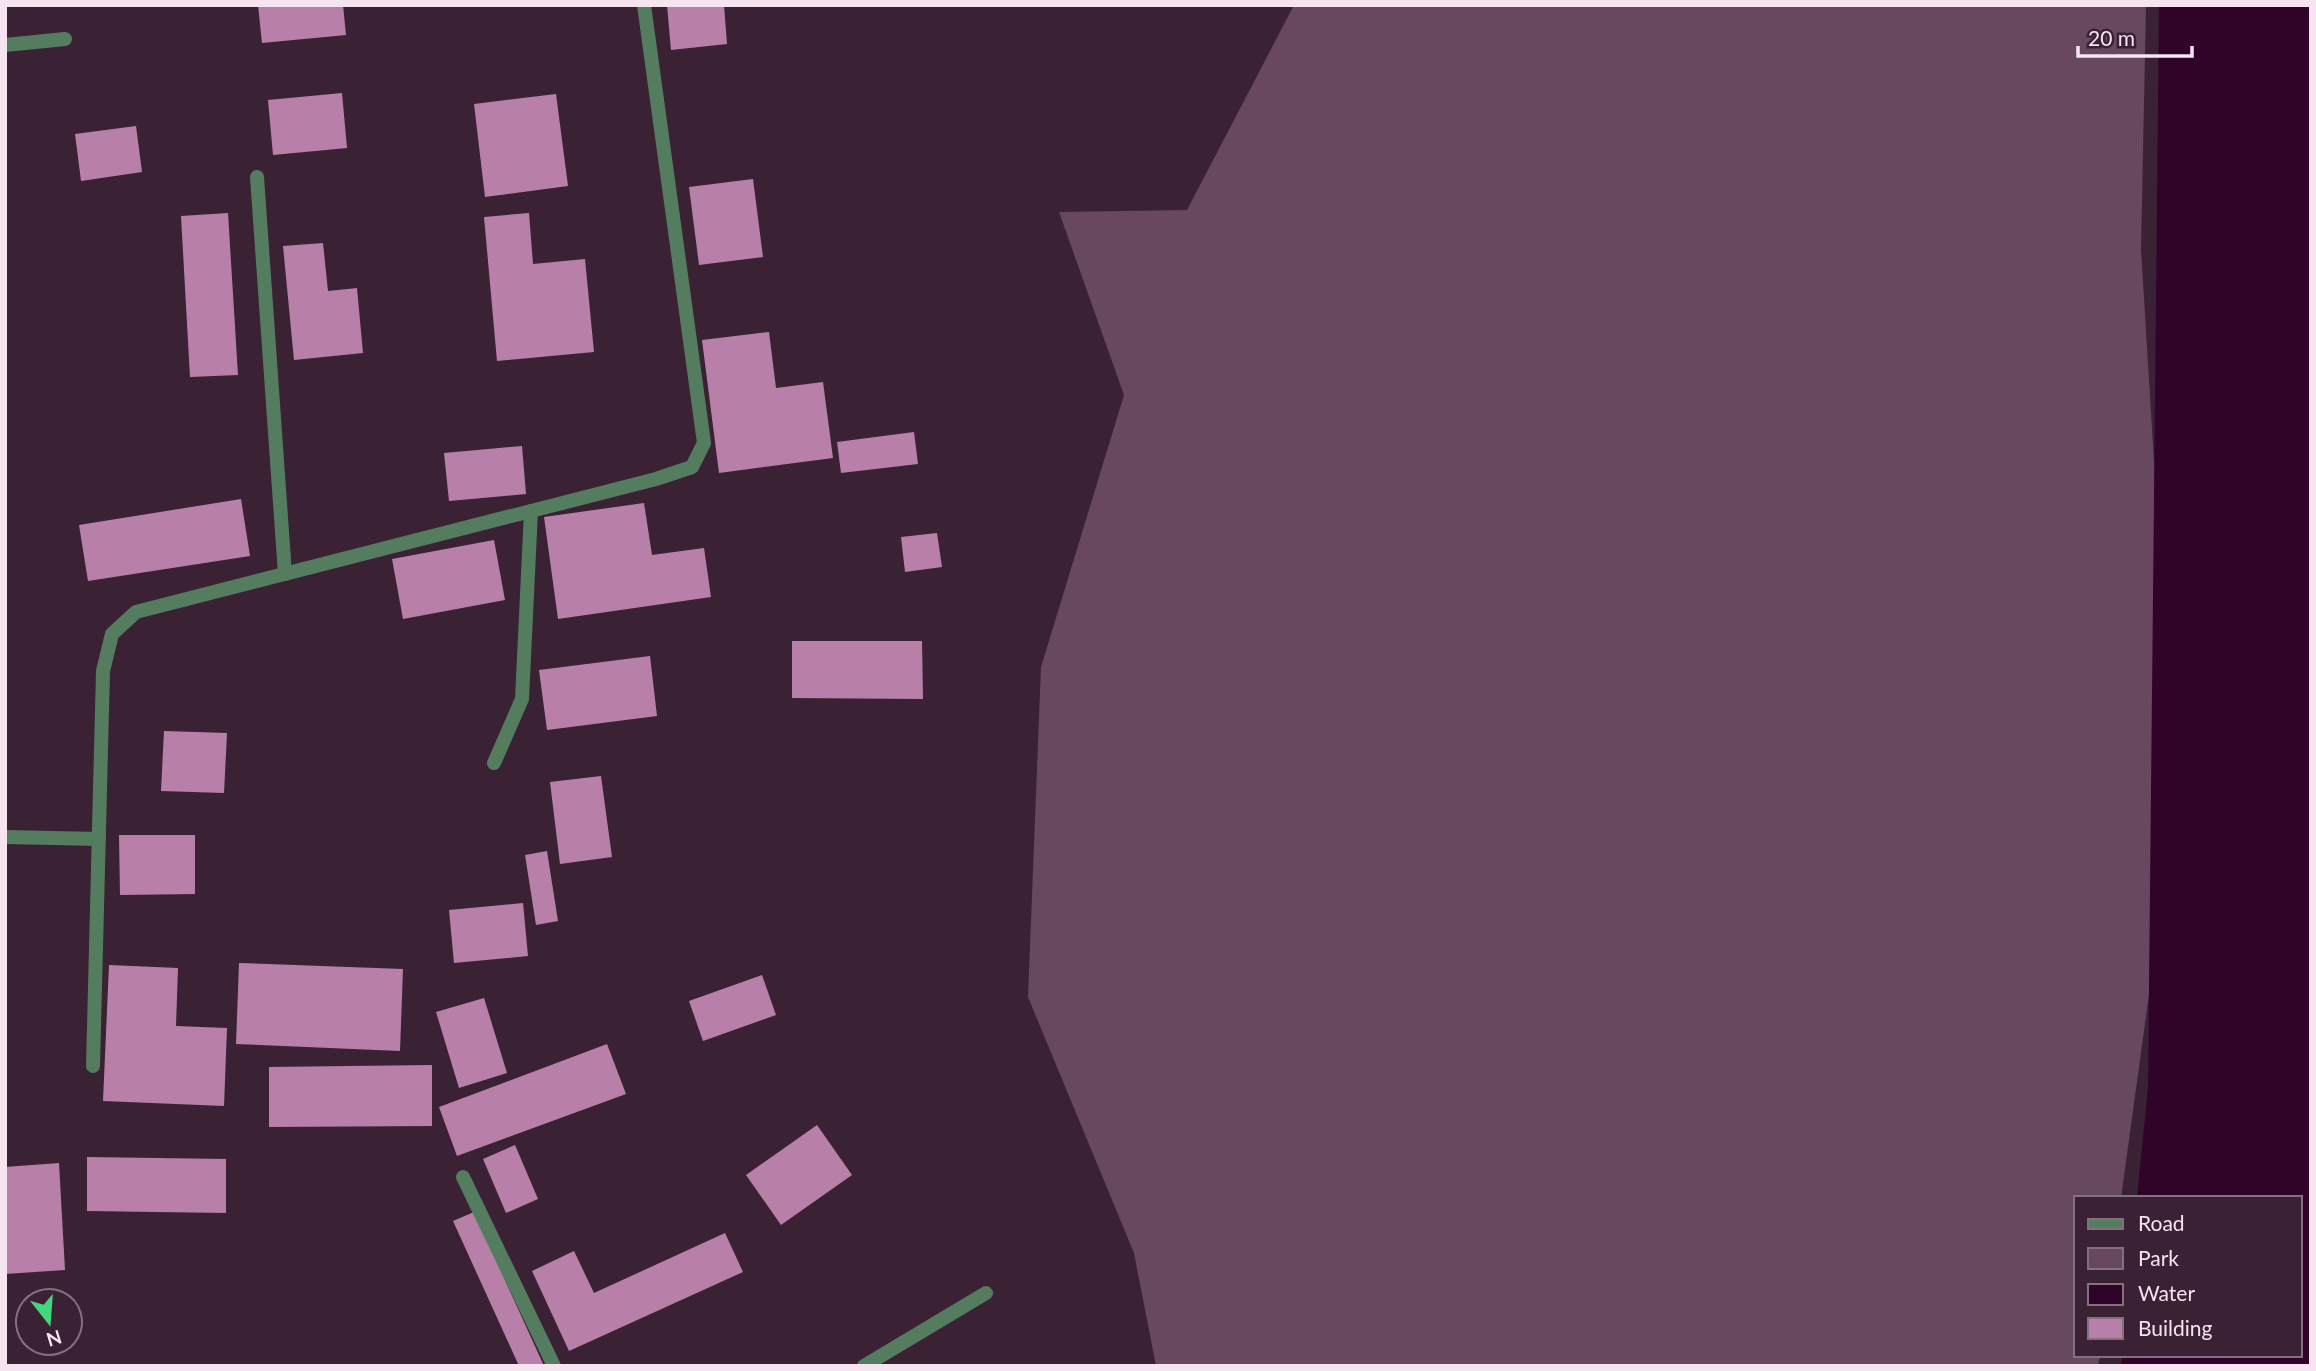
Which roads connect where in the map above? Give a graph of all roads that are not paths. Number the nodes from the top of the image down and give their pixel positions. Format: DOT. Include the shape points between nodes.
graph roads {
  1 [pos="645,5"];
  2 [pos="65,39"];
  3 [pos="5,45"];
  4 [pos="257,177"];
  5 [pos="531,512"];
  6 [pos="285,574"];
  7 [pos="494,763"];
  8 [pos="5,836"];
  9 [pos="99,839"];
  10 [pos="93,1066"];
  11 [pos="463,1177"];
  12 [pos="986,1293"];
  13 [pos="554,1366"];
  14 [pos="864,1366"];
  1 -- 5 [label="street" via="704,443 692,467"];
  2 -- 3 [label="street"];
  4 -- 6 [label="street"];
  5 -- 6 [label="street"];
  5 -- 7 [label="street" via="522,699"];
  6 -- 9 [label="street" via="136,612 112,634 103,671"];
  8 -- 9 [label="street"];
  9 -- 10 [label="street"];
  11 -- 13 [label="street"];
  12 -- 14 [label="street"];
}
